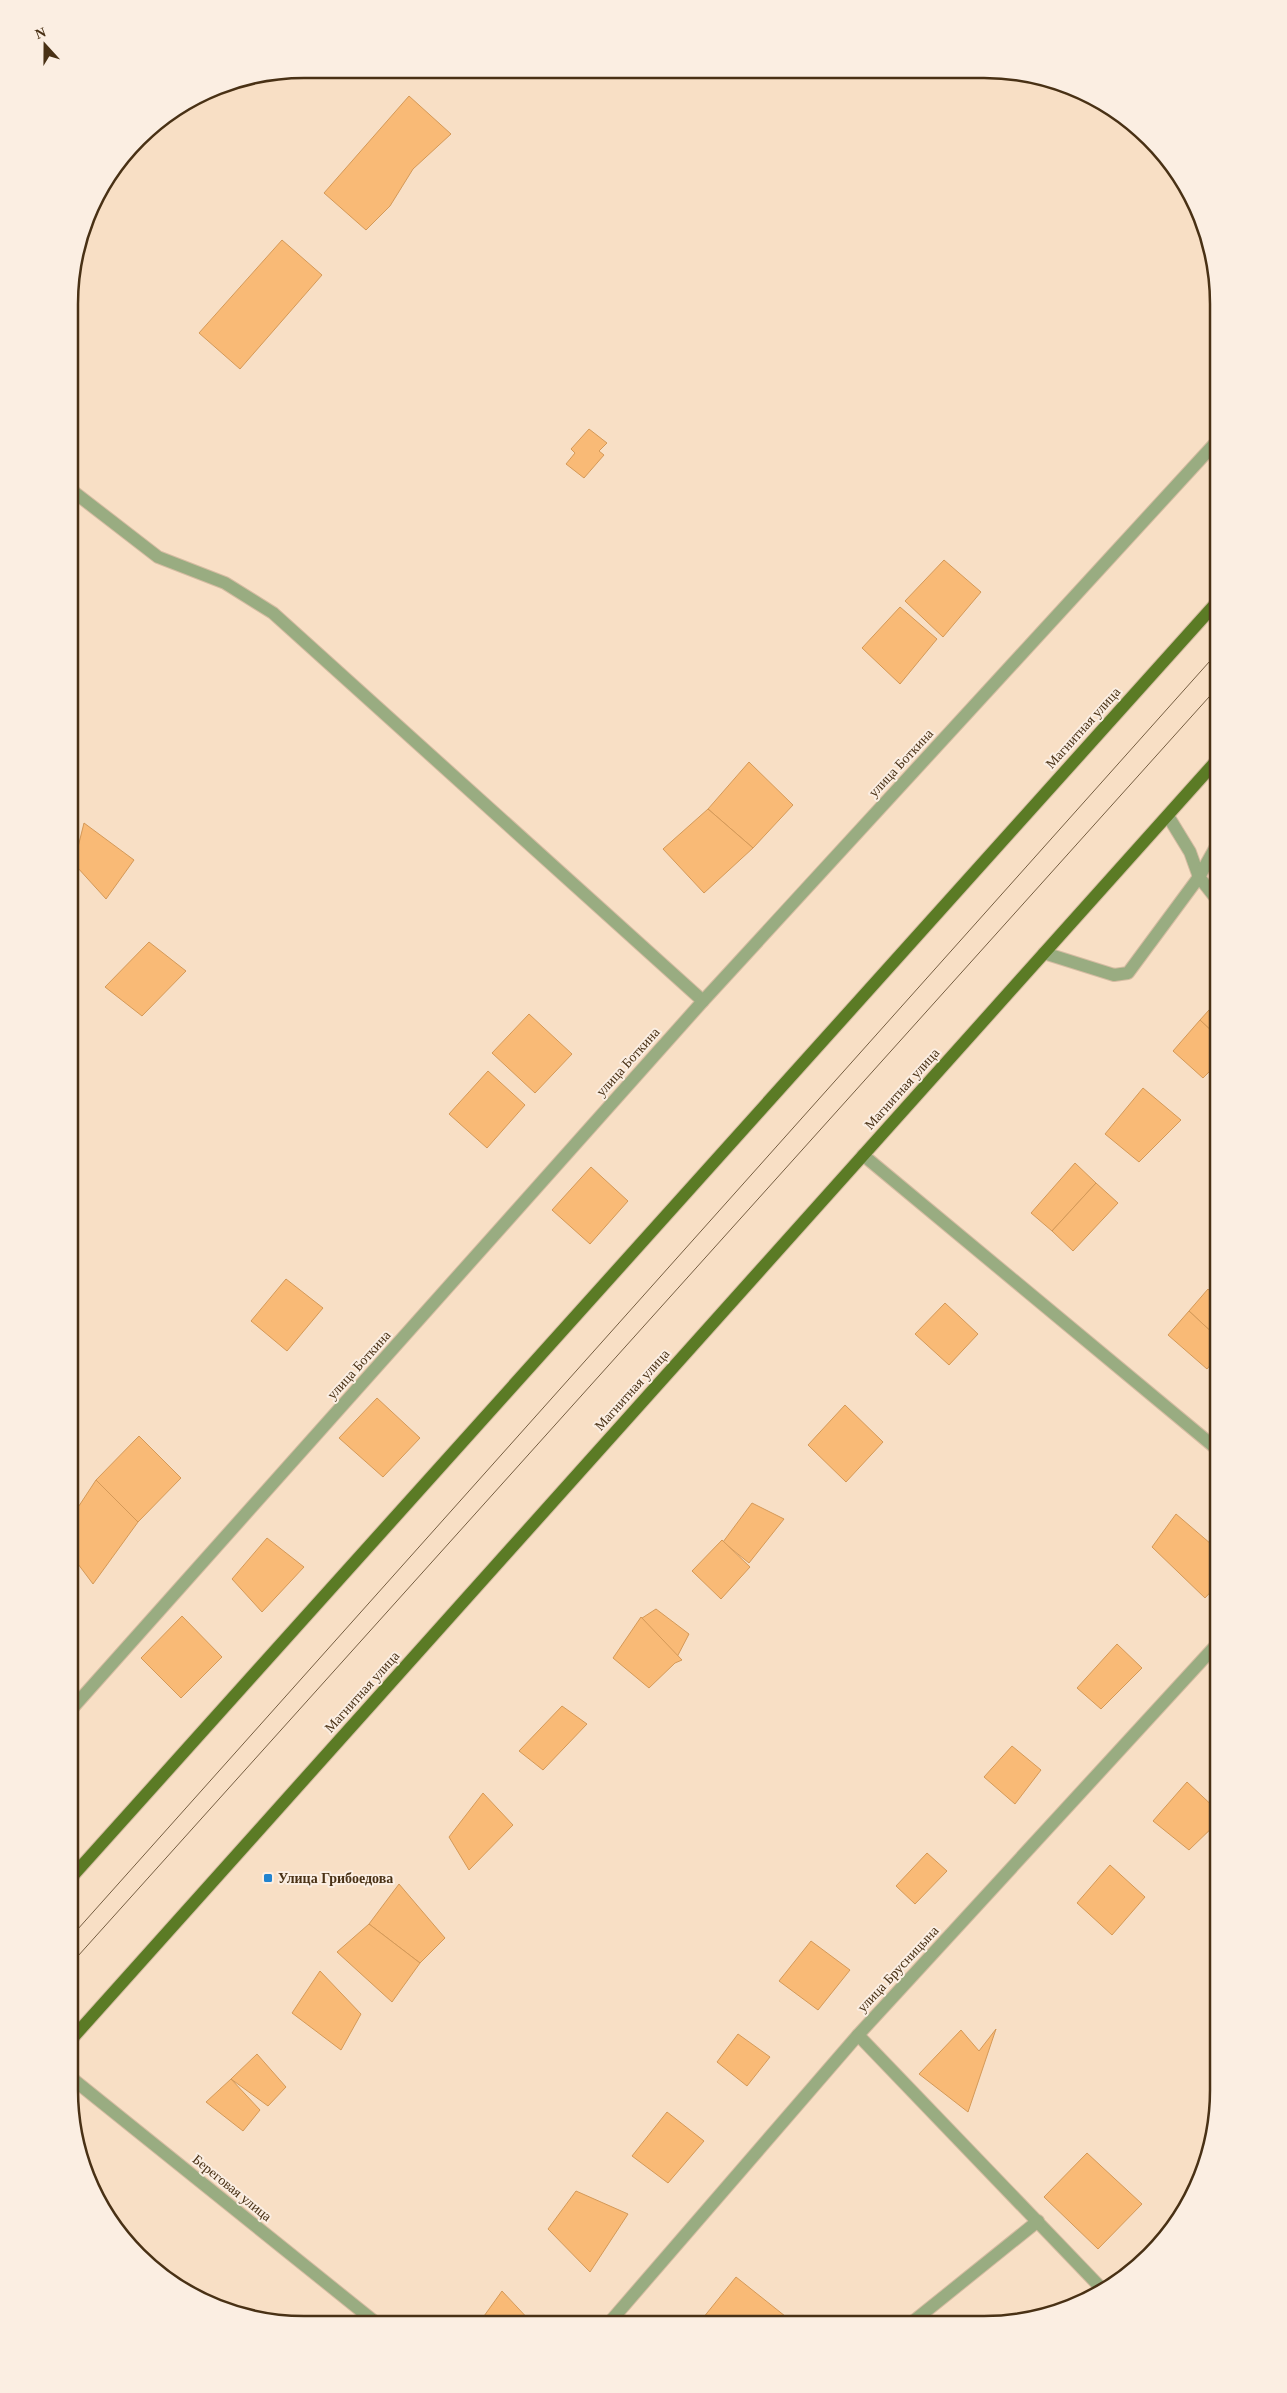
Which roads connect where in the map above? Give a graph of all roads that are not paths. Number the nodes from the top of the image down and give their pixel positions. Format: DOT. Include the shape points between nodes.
graph roads {
  1 [pos="1210,449"];
  2 [pos="78,495"];
  3 [pos="1210,610"];
  4 [pos="1210,768"];
  5 [pos="1168,816"];
  6 [pos="1210,858"];
  7 [pos="1199,878"];
  8 [pos="1210,891"];
  9 [pos="1044,953"];
  10 [pos="703,1001"];
  11 [pos="863,1155"];
  12 [pos="1210,1443"];
  13 [pos="1210,1652"];
  14 [pos="78,1702"];
  15 [pos="78,1870"];
  16 [pos="78,2032"];
  17 [pos="858,2035"];
  18 [pos="78,2083"];
  19 [pos="1038,2221"];
  20 [pos="1097,2284"];
  21 [pos="369,2316"];
  22 [pos="615,2316"];
  23 [pos="920,2316"];
  1 -- 10 [label="street, улица Боткина"];
  2 -- 10 [label="street" via="158,557 225,583 273,613"];
  3 -- 15 [label="main road, Магнитная улица"];
  4 -- 5 [label="main road, Магнитная улица"];
  5 -- 7 [label="street" via="1190,852"];
  5 -- 9 [label="main road, Магнитная улица"];
  6 -- 7 [label="street"];
  7 -- 8 [label="street"];
  7 -- 9 [label="street" via="1128,973 1114,975"];
  9 -- 11 [label="main road, Магнитная улица"];
  10 -- 14 [label="street, улица Боткина"];
  11 -- 12 [label="street"];
  11 -- 16 [label="main road, Магнитная улица"];
  13 -- 17 [label="street, улица Брусницына"];
  17 -- 19 [label="street"];
  17 -- 22 [label="street, улица Брусницына"];
  18 -- 21 [label="street, Береговая улица"];
  19 -- 20 [label="street"];
  19 -- 23 [label="street"];
}
